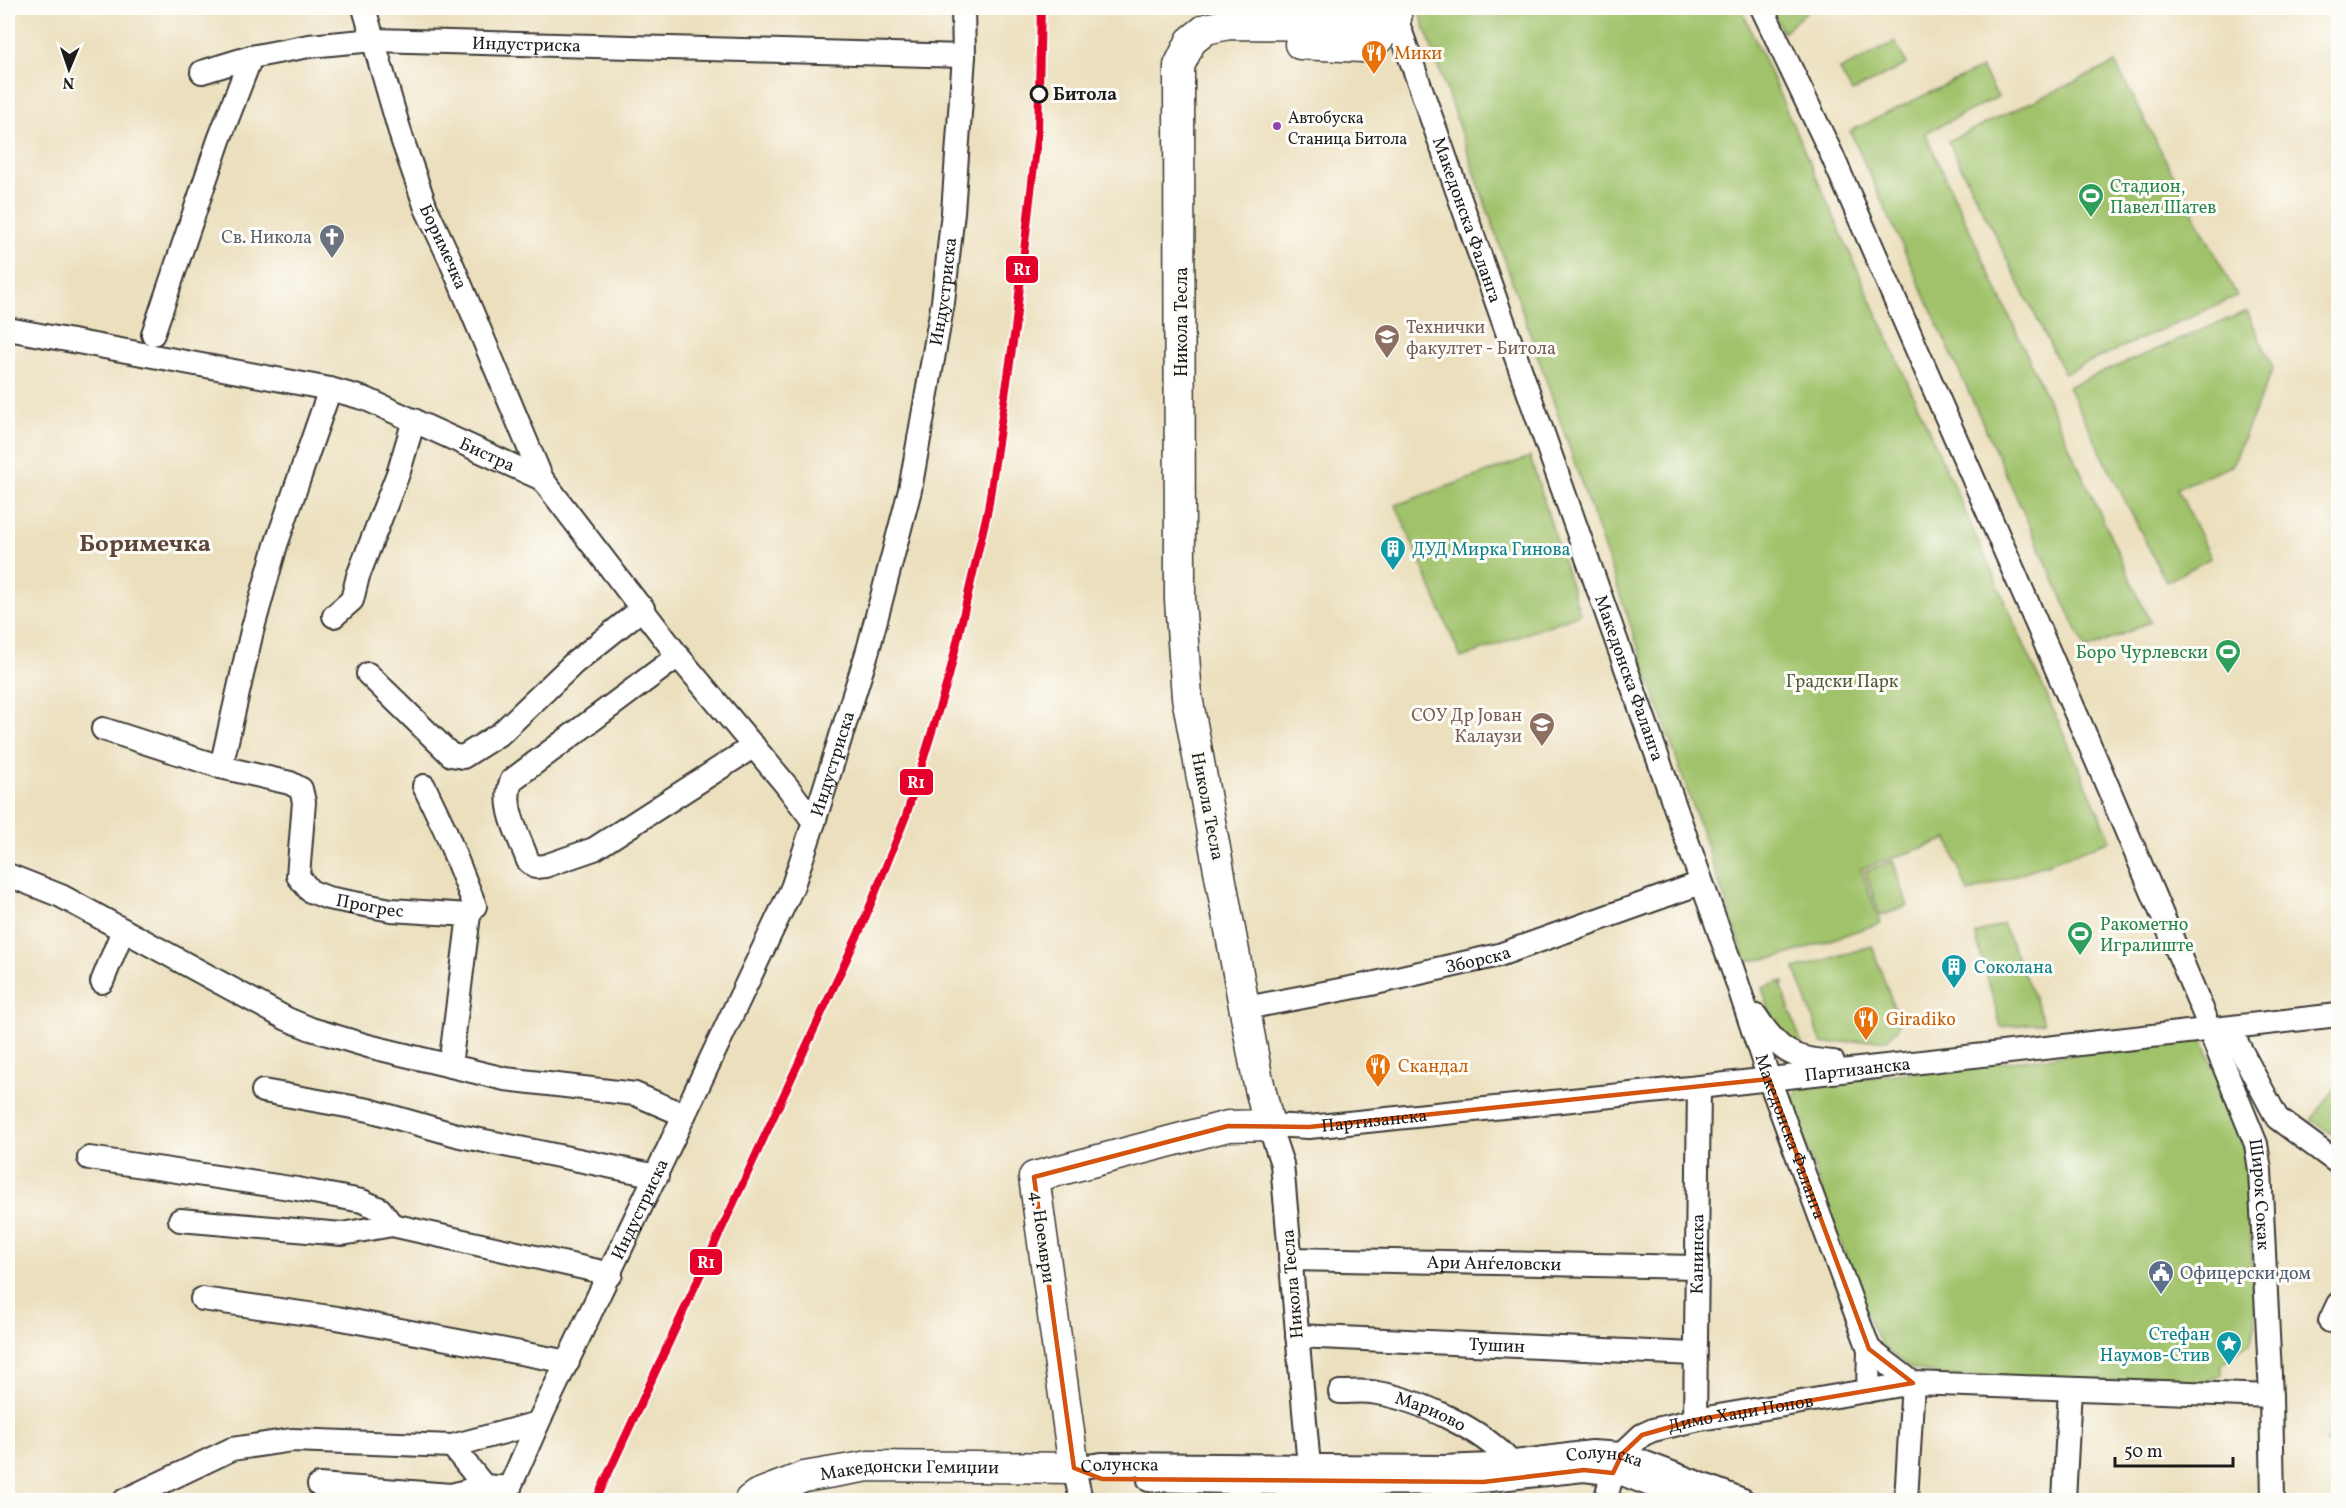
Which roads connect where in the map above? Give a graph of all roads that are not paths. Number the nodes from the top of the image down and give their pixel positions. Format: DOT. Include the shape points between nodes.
graph roads {
  1 [pos="364,8"];
  2 [pos="963,8"];
  3 [pos="1762,8"];
  4 [pos="1394,13"];
  5 [pos="374,40"];
  6 [pos="964,56"];
  7 [pos="251,57"];
  8 [pos="202,72"];
  9 [pos="8,329"];
  10 [pos="153,334"];
  11 [pos="330,389"];
  12 [pos="414,420"];
  13 [pos="542,479"];
  14 [pos="643,608"];
  15 [pos="334,616"];
  16 [pos="678,656"];
  17 [pos="368,674"];
  18 [pos="103,729"];
  19 [pos="754,746"];
  20 [pos="221,767"];
  21 [pos="424,786"];
  22 [pos="814,822"];
  23 [pos="8,875"];
  24 [pos="1701,883"];
  25 [pos="469,915"];
  26 [pos="123,930"];
  27 [pos="102,982"];
  28 [pos="1742,996"];
  29 [pos="1246,1008"];
  30 [pos="2338,1015"];
  31 [pos="2205,1016"];
  32 [pos="2221,1033"];
  33 [pos="1883,1065"];
  34 [pos="450,1066"];
  35 [pos="1769,1079"];
  36 [pos="1699,1087"];
  37 [pos="263,1091"];
  38 [pos="684,1115"];
  39 [pos="1269,1125"];
  40 [pos="89,1158"];
  41 [pos="2338,1163"];
  42 [pos="657,1176"];
  43 [pos="180,1220"];
  44 [pos="392,1225"];
  45 [pos="1290,1259"];
  46 [pos="1697,1267"];
  47 [pos="610,1274"];
  48 [pos="201,1299"];
  49 [pos="1297,1336"];
  50 [pos="1869,1349"];
  51 [pos="1694,1354"];
  52 [pos="568,1362"];
  53 [pos="1913,1383"];
  54 [pos="2070,1389"];
  55 [pos="1868,1391"];
  56 [pos="1340,1392"];
  57 [pos="2261,1396"];
  58 [pos="1695,1420"];
  59 [pos="538,1423"];
  60 [pos="452,1446"];
  61 [pos="1510,1462"];
  62 [pos="1618,1463"];
  63 [pos="1074,1468"];
  64 [pos="1310,1483"];
  65 [pos="319,1485"];
  66 [pos="484,1486"];
  67 [pos="507,1494"];
  68 [pos="125,1500"];
  69 [pos="750,1500"];
  70 [pos="1081,1500"];
  71 [pos="1605,1500"];
  72 [pos="1688,1500"];
  73 [pos="1743,1500"];
  74 [pos="1906,1500"];
  75 [pos="2064,1500"];
  76 [pos="2273,1500"];
  1 -- 5 [label="street, Боримечка"];
  2 -- 6 [label="street, Индустриска"];
  3 -- 31 [label="street" via="1831,153"];
  4 -- 24 [label="street, Македонска Фаланга"];
  4 -- 29 [label="main road, Никола Тесла" via="1373,14 1349,25 1229,24 1206,29 1191,41 1179,66 1180,600 1187,686"];
  5 -- 6 [label="street, Индустриска"];
  5 -- 7 [label="street, Индустриска"];
  5 -- 13 [label="street, Боримечка" via="426,208"];
  6 -- 22 [label="street, Индустриска" via="943,302 910,490 868,650"];
  7 -- 8 [label="street, Индустриска"];
  7 -- 10 [label="street"];
  9 -- 11 [label="street, Бистра"];
  11 -- 12 [label="street, Бистра" via="366,399"];
  11 -- 20 [label="street" via="276,545"];
  12 -- 13 [label="street, Бистра"];
  12 -- 15 [label="street" via="352,600"];
  13 -- 14 [label="street, Бистра"];
  14 -- 16 [label="street, Бистра"];
  14 -- 17 [label="street" via="573,664 501,733 463,757 451,755"];
  16 -- 19 [label="street, Бистра"];
  16 -- 19 [label="street" via="512,780 507,789 508,804 528,861 534,867 545,866 594,849"];
  18 -- 20 [label="street, Прогрес"];
  19 -- 22 [label="street, Бистра"];
  20 -- 25 [label="street, Прогрес" via="301,789 304,802 298,876 310,891 391,910"];
  21 -- 25 [label="street" via="476,906"];
  22 -- 38 [label="street, Индустриска" via="792,888"];
  23 -- 26 [label="street" via="61,896"];
  24 -- 28 [label="street, Македонска Фаланга"];
  24 -- 29 [label="street, Зборска" via="1499,955"];
  25 -- 34 [label="street"];
  26 -- 27 [label="street"];
  26 -- 34 [label="street" via="295,1023"];
  28 -- 33 [label="street" via="1770,1037 1789,1054 1808,1060"];
  28 -- 35 [label="street, Македонска Фаланга"];
  29 -- 39 [label="main road, Никола Тесла"];
  30 -- 32 [label="street, Партизанска"];
  32 -- 33 [label="street, Партизанска"];
  32 -- 41 [label="street" via="2277,1118"];
  32 -- 57 [label="street, Широк Сокак" via="2256,1144 2260,1170"];
  33 -- 35 [label="street, Партизанска"];
  34 -- 38 [label="street" via="505,1079 635,1094"];
  35 -- 36 [label="street, Партизанска"];
  35 -- 50 [label="street, Македонска Фаланга"];
  36 -- 39 [label="street, Партизанска" via="1309,1127"];
  36 -- 46 [label="street, Канинска"];
  37 -- 42 [label="street" via="369,1110 460,1136"];
  38 -- 42 [label="street, Индустриска"];
  39 -- 45 [label="street, Никола Тесла" via="1282,1164"];
  39 -- 63 [label="main road, 4. Ноември" via="1228,1126 1034,1177"];
  40 -- 44 [label="street" via="362,1201 381,1209"];
  42 -- 47 [label="street, Индустриска"];
  43 -- 44 [label="street" via="342,1234"];
  44 -- 47 [label="street"];
  45 -- 46 [label="street, Ари Анѓеловски"];
  45 -- 49 [label="street, Никола Тесла"];
  46 -- 51 [label="street, Канинска"];
  47 -- 52 [label="street, Индустриска"];
  48 -- 52 [label="street" via="337,1318"];
  49 -- 51 [label="street, Тушин"];
  49 -- 64 [label="street, Никола Тесла"];
  50 -- 53 [label="street"];
  50 -- 55 [label="street, Македонска Фаланга"];
  51 -- 58 [label="street, Канинска"];
  52 -- 59 [label="street, Индустриска"];
  53 -- 54 [label="street"];
  53 -- 55 [label="street"];
  53 -- 74 [label="street"];
  54 -- 57 [label="street"];
  54 -- 75 [label="street"];
  55 -- 58 [label="street, Димо Хаџи Попов"];
  56 -- 61 [label="street, Мариово" via="1375,1392 1408,1402 1480,1434"];
  57 -- 76 [label="street, Широк Сокак"];
  58 -- 62 [label="street, Димо Хаџи Попов" via="1642,1435"];
  59 -- 60 [label="street"];
  59 -- 67 [label="street, Индустриска"];
  60 -- 66 [label="street"];
  60 -- 68 [label="street" via="292,1440 240,1447"];
  61 -- 62 [label="street, Солунска" via="1592,1452"];
  61 -- 64 [label="street, Солунска"];
  62 -- 64 [label="street, Солунска" via="1462,1483"];
  62 -- 71 [label="street"];
  62 -- 72 [label="street, Солунска" via="1638,1480"];
  62 -- 73 [label="street, Солунска"];
  63 -- 64 [label="street, Солунска" via="1103,1464"];
  63 -- 69 [label="main road, Македонски Гемиџии" via="869,1466 804,1478"];
  63 -- 70 [label="street, 4. Ноември"];
  65 -- 66 [label="street" via="451,1495"];
  66 -- 67 [label="street"];
}
